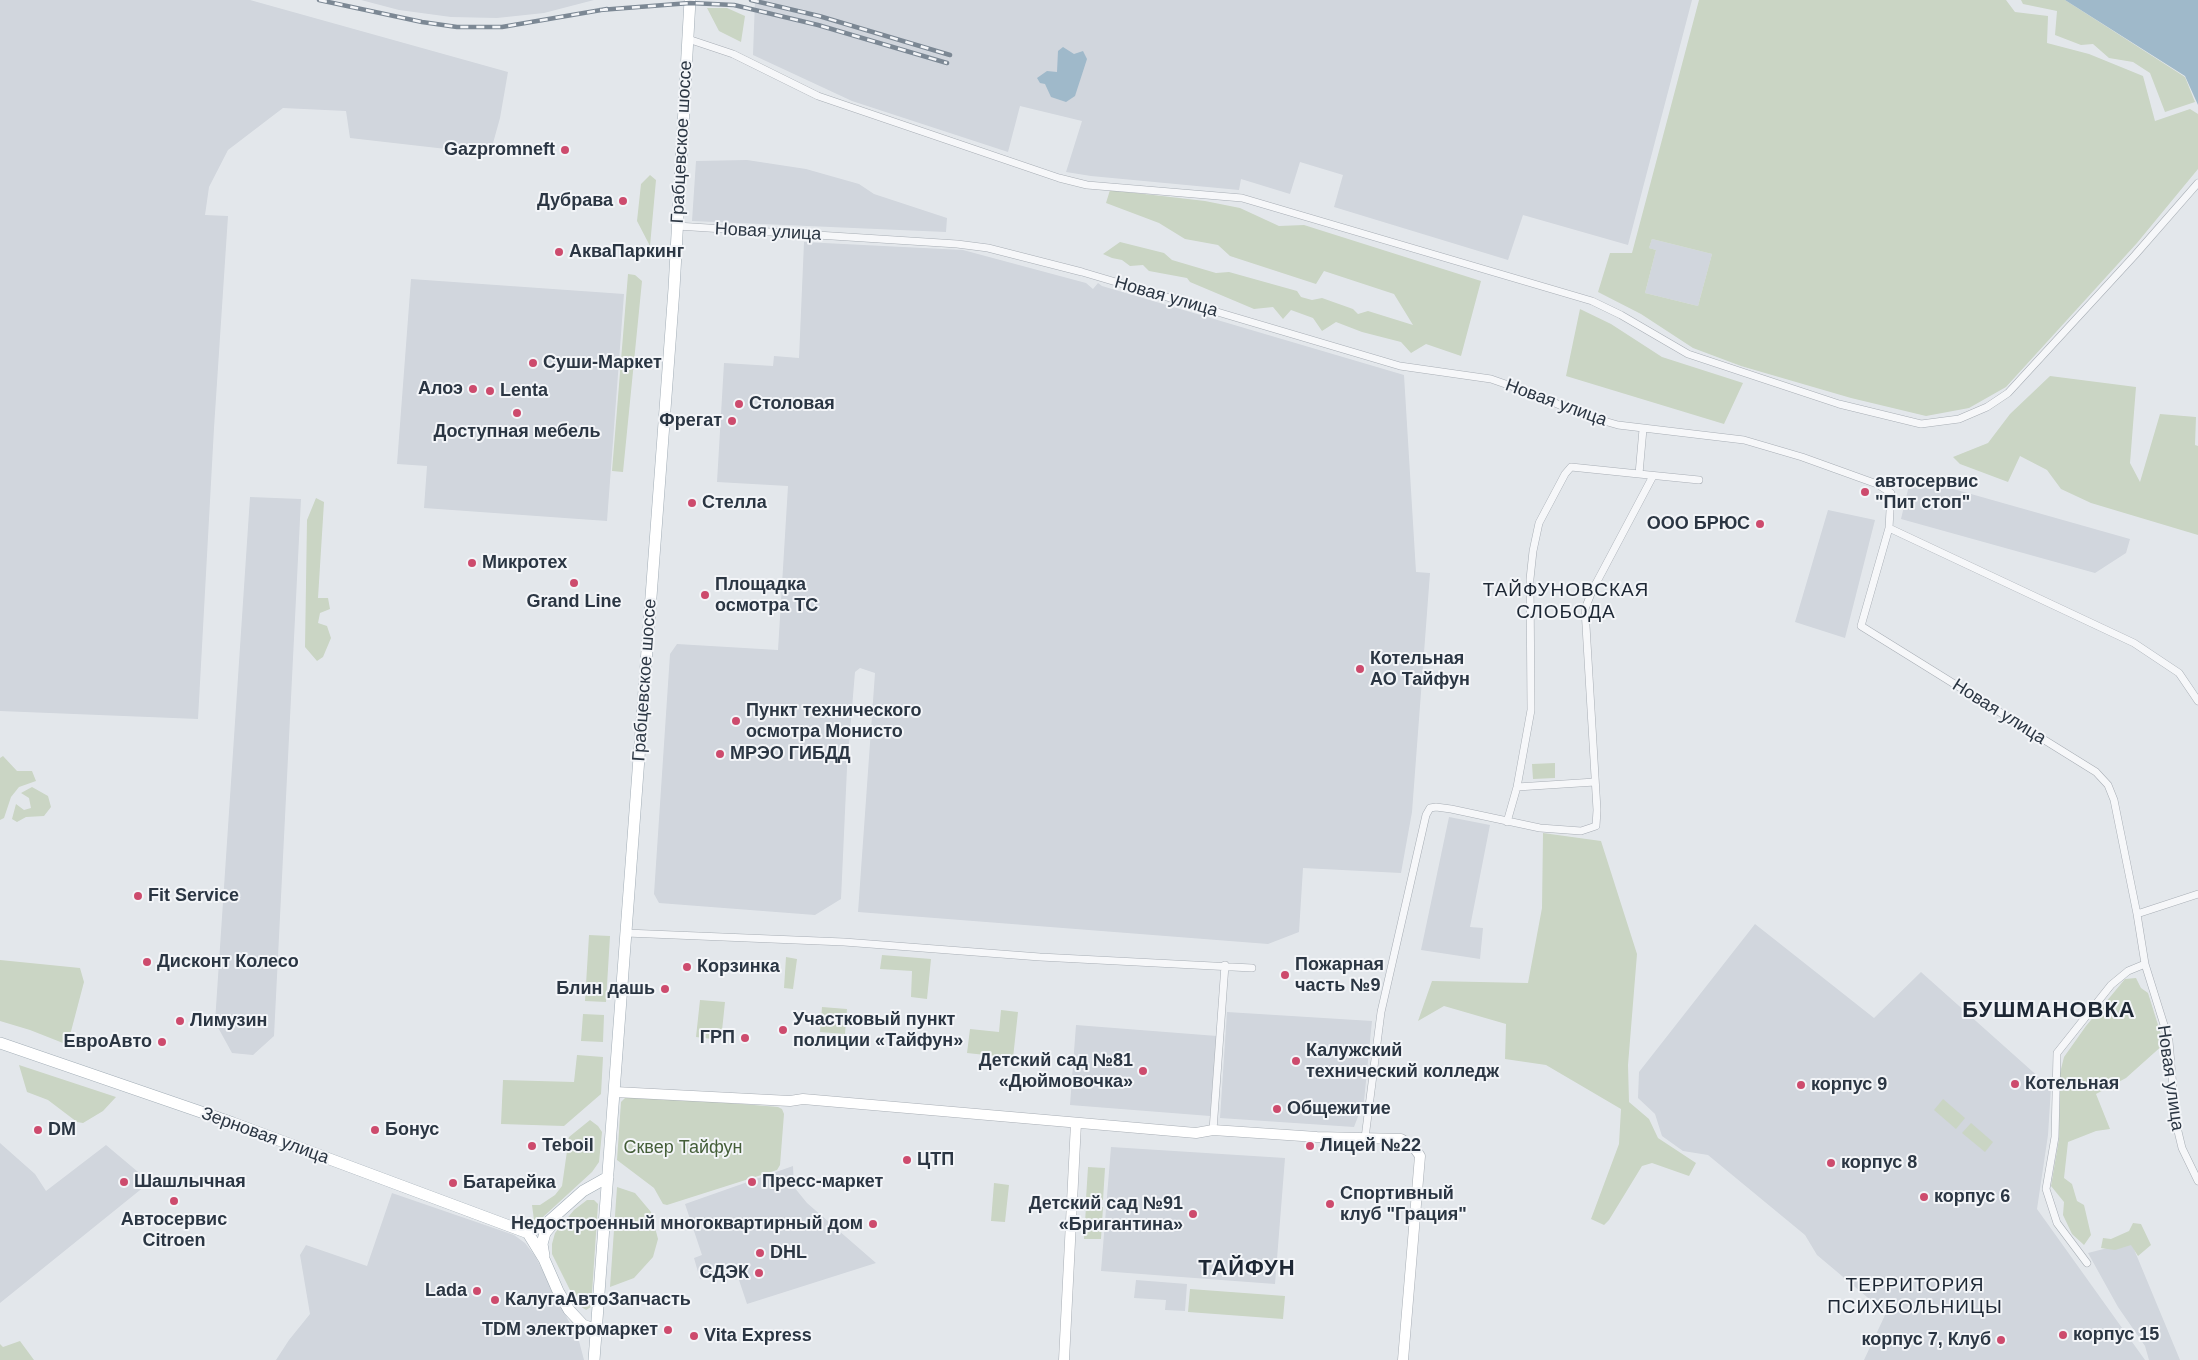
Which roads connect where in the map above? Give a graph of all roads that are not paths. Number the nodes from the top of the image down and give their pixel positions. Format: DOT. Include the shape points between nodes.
graph roads {
  1 [pos="690,0"];
  2 [pos="688,39"];
  3 [pos="2198,183"];
  4 [pos="677,226"];
  5 [pos="1642,429"];
  6 [pos="1639,474"];
  7 [pos="1653,476"];
  8 [pos="1699,480"];
  9 [pos="1889,528"];
  10 [pos="2198,701"];
  11 [pos="1595,782"];
  12 [pos="1517,787"];
  13 [pos="1507,822"];
  14 [pos="2198,894"];
  15 [pos="2137,914"];
  16 [pos="626,933"];
  17 [pos="2145,964"];
  18 [pos="1225,965"];
  19 [pos="1252,968"];
  20 [pos="0,1043"];
  21 [pos="614,1092"];
  22 [pos="1076,1123"];
  23 [pos="1213,1130"];
  24 [pos="1365,1138"];
  25 [pos="608,1177"];
  26 [pos="2198,1181"];
  27 [pos="566,1208"];
  28 [pos="528,1233"];
  29 [pos="544,1260"];
  30 [pos="2087,1263"];
  31 [pos="596,1330"];
  32 [pos="594,1360"];
  33 [pos="1064,1360"];
  34 [pos="1403,1360"];
  1 -- 2 [label="main road, Грабцевское шоссе"];
  2 -- 3 [label="street" via="732,54 818,96 1059,178 1087,185 1242,198 1592,301 1688,354 1839,404 1921,424 1959,419 1987,407 2008,393"];
  2 -- 4 [label="main road, Грабцевское шоссе"];
  4 -- 5 [label="street, Новая улица" via="988,248 1082,272 1400,366 1491,379 1582,415"];
  4 -- 16 [label="main road, Грабцевское шоссе"];
  5 -- 6 [label="street"];
  5 -- 9 [label="street, Новая улица" via="1744,440 1877,484 1891,493"];
  6 -- 7 [label="street"];
  6 -- 12 [label="street" via="1571,468 1539,523 1530,579 1531,710"];
  7 -- 8 [label="street"];
  7 -- 11 [label="street" via="1585,610"];
  9 -- 10 [label="street" via="2134,643 2179,674"];
  9 -- 15 [label="street, Новая улица" via="1861,626 2102,778 2114,800"];
  11 -- 12 [label="street"];
  11 -- 13 [label="street" via="1596,826 1581,832"];
  12 -- 13 [label="street"];
  13 -- 24 [label="street" via="1436,807 1430,808 1426,815 1381,1012"];
  14 -- 15 [label="street"];
  15 -- 17 [label="street, Новая улица"];
  16 -- 18 [label="street" via="844,942 1040,957"];
  16 -- 21 [label="main road, Грабцевское шоссе"];
  17 -- 26 [label="street, Новая улица" via="2169,1041 2176,1123 2182,1148"];
  17 -- 30 [label="street" via="2128,971 2111,985 2057,1052 2055,1137 2046,1189 2057,1223"];
  18 -- 19 [label="street"];
  18 -- 23 [label="street"];
  20 -- 28 [label="main road, Зерновая улица" via="268,1135"];
  21 -- 22 [label="street" via="790,1102 803,1098"];
  21 -- 25 [label="main road, Грабцевское шоссе"];
  22 -- 23 [label="street" via="1196,1133"];
  22 -- 33 [label="street"];
  23 -- 24 [label="street"];
  24 -- 34 [label="street" via="1393,1138 1407,1142 1420,1156"];
  25 -- 27 [label="main road" via="583,1191"];
  25 -- 31 [label="main road, Грабцевское шоссе"];
  27 -- 28 [label="main road"];
  27 -- 29 [label="main road" via="545,1233 542,1244"];
  28 -- 29 [label="main road"];
  29 -- 31 [label="main road" via="569,1310 583,1324"];
  31 -- 32 [label="main road, Грабцевское шоссе"];
}
